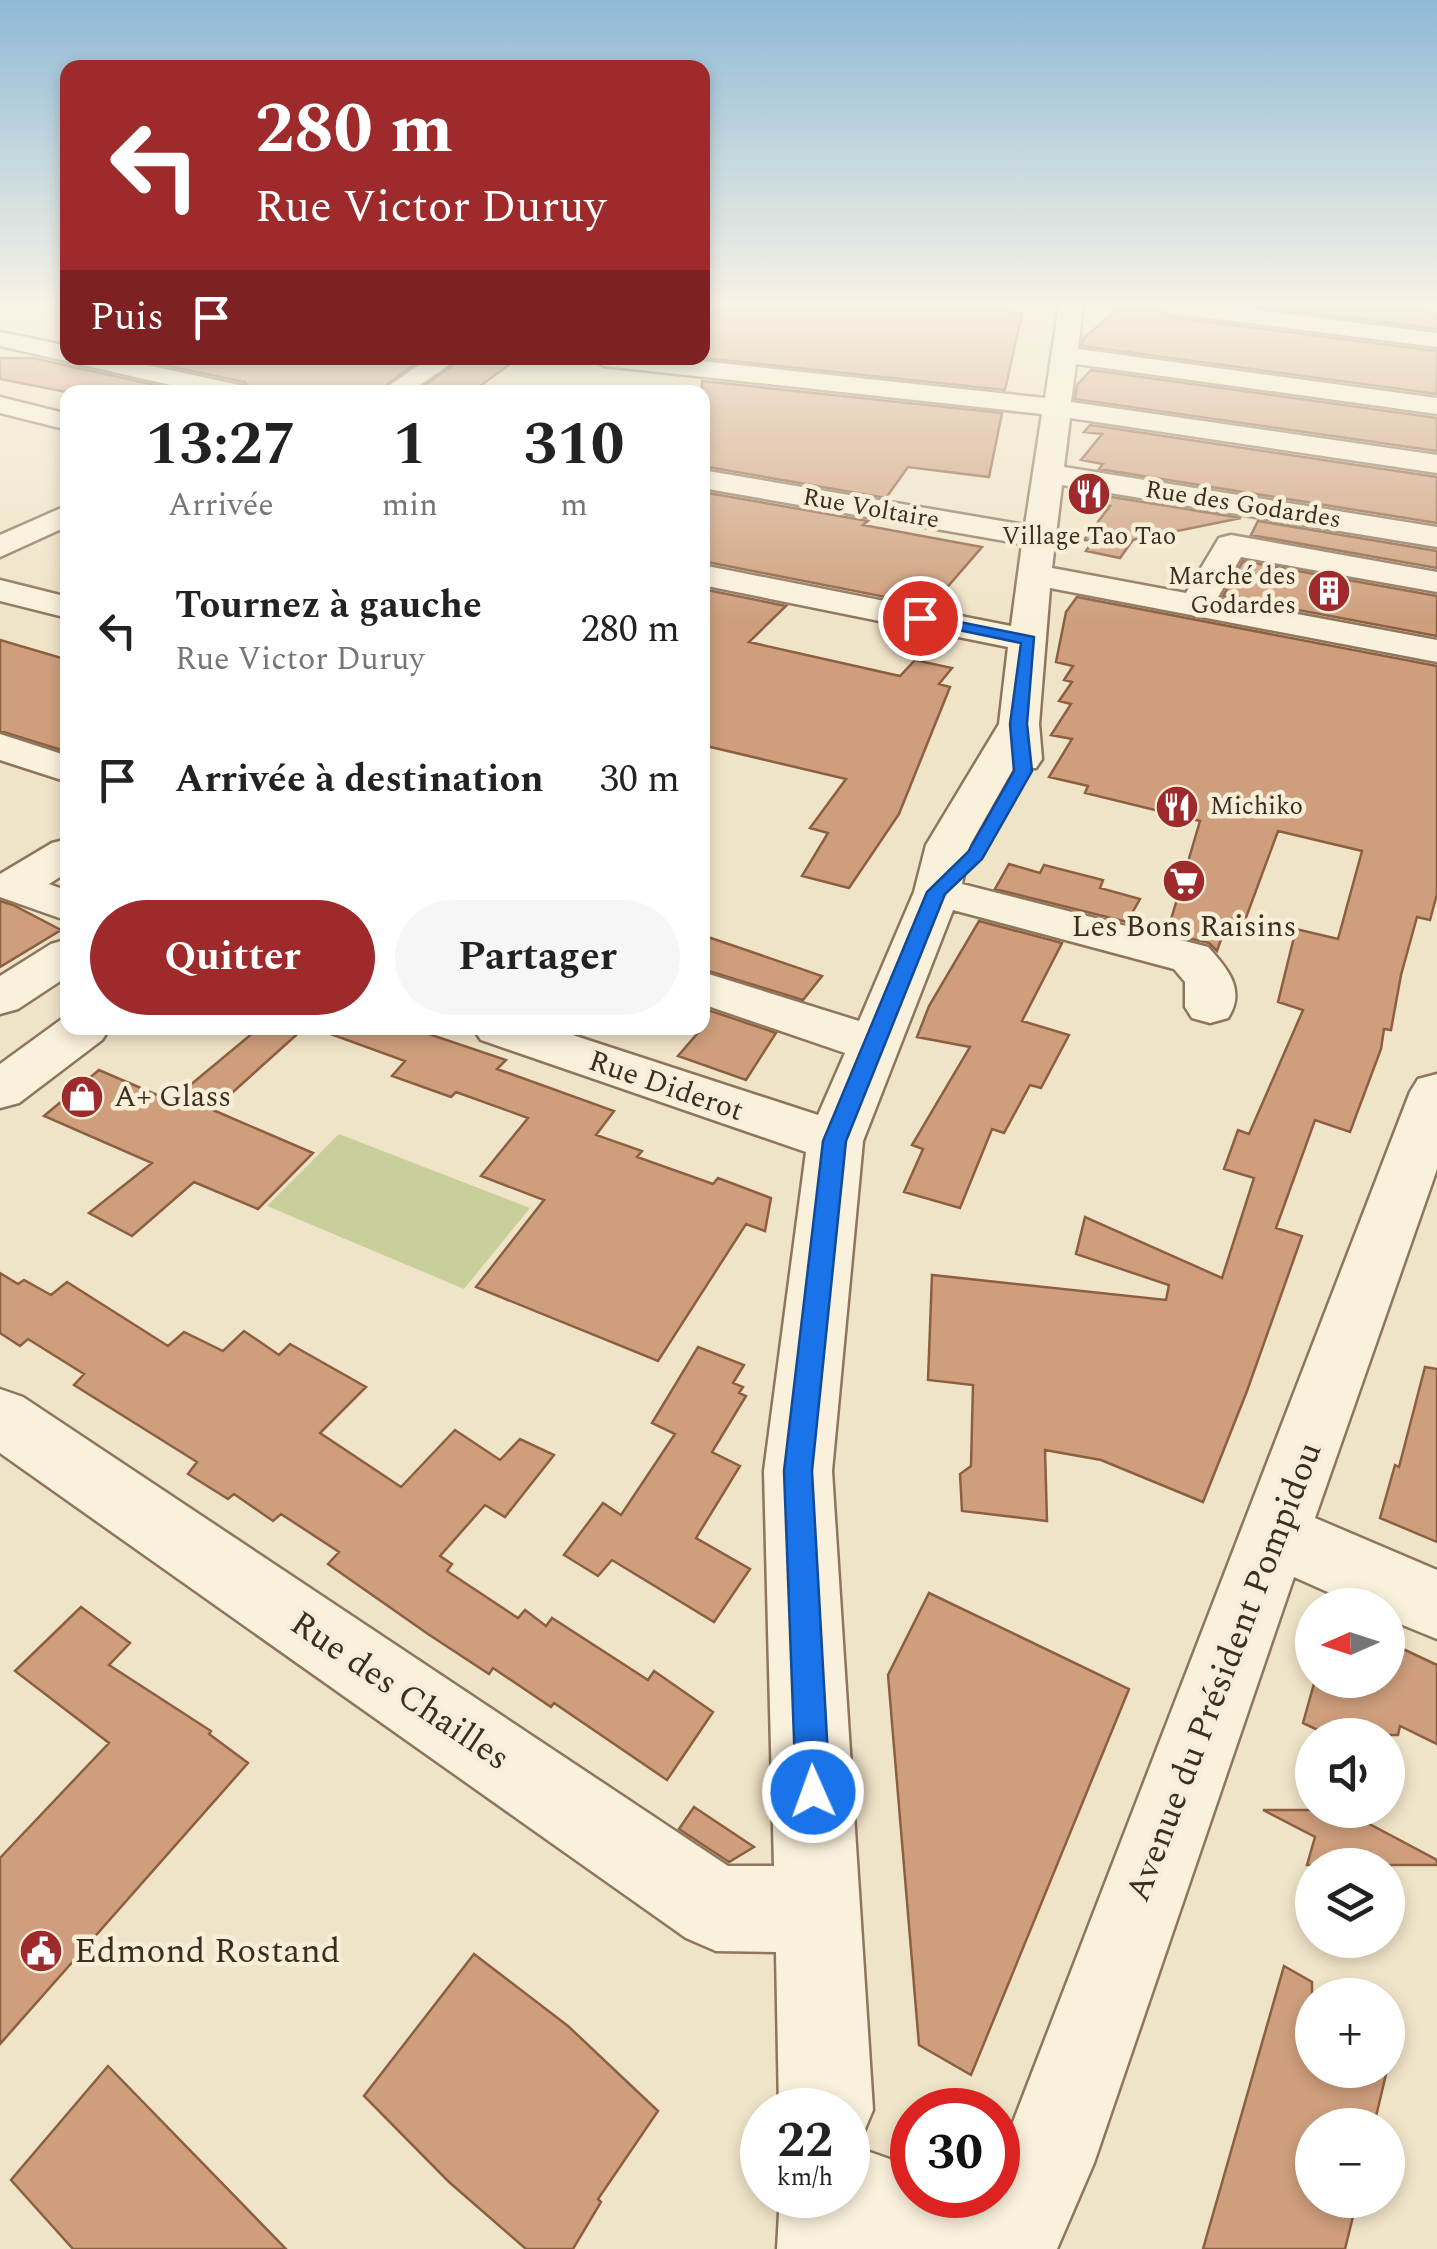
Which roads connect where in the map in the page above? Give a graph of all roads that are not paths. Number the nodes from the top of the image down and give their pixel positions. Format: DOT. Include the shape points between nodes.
graph roads {
  1 [pos="24,411"];
  2 [pos="1056,411"];
  3 [pos="1082,411"];
  4 [pos="60,420"];
  5 [pos="1437,464"];
  6 [pos="1049,474"];
  7 [pos="710,480"];
  8 [pos="60,518"];
  9 [pos="1040,536"];
  10 [pos="1437,537"];
  11 [pos="0,547"];
  12 [pos="1034,575"];
  13 [pos="710,576"];
  14 [pos="1437,582"];
  15 [pos="0,590"];
  16 [pos="1197,604"];
  17 [pos="60,606"];
  18 [pos="1029,640"];
  19 [pos="1437,651"];
  20 [pos="0,746"];
  21 [pos="60,767"];
  22 [pos="60,857"];
  23 [pos="936,892"];
  24 [pos="60,904"];
  25 [pos="60,959"];
  26 [pos="710,989"];
  27 [pos="0,998"];
  28 [pos="1210,1007"];
  29 [pos="75,1035"];
  30 [pos="519,1035"];
  31 [pos="876,1045"];
  32 [pos="0,1090"];
  33 [pos="1437,1092"];
  34 [pos="835,1141"];
  35 [pos="1420,1196"];
  36 [pos="0,1416"];
  37 [pos="1276,1534"];
  38 [pos="1437,1605"];
  39 [pos="819,1910"];
  40 [pos="825,2088"];
  41 [pos="870,2200"];
  42 [pos="827,2218"];
  43 [pos="826,2249"];
  44 [pos="1006,2249"];
  1 -- 4 [label="street"];
  2 -- 6 [label="street"];
  3 -- 5 [label="street"];
  6 -- 9 [label="street"];
  6 -- 10 [label="street, Rue des Godardes"];
  7 -- 9 [label="street, Rue Voltaire"];
  8 -- 11 [label="street"];
  9 -- 12 [label="street"];
  12 -- 16 [label="street"];
  12 -- 18 [label="street"];
  13 -- 18 [label="street"];
  14 -- 16 [label="street" via="1231,546"];
  15 -- 17 [label="street"];
  16 -- 19 [label="street"];
  18 -- 23 [label="street" via="1018,724 1023,771 976,855"];
  20 -- 21 [label="street"];
  22 -- 24 [label="street" via="13,886"];
  23 -- 28 [label="street" via="1191,958 1210,980"];
  23 -- 31 [label="street"];
  25 -- 27 [label="street"];
  26 -- 31 [label="street"];
  29 -- 32 [label="street"];
  30 -- 34 [label="street, Rue Diderot"];
  31 -- 34 [label="street"];
  33 -- 35 [label="street, Avenue du Président Pompidou"];
  34 -- 39 [label="street" via="798,1471"];
  35 -- 37 [label="street, Avenue du Président Pompidou"];
  36 -- 39 [label="street, Rue des Chailles" via="716,1908"];
  37 -- 38 [label="street"];
  37 -- 44 [label="street, Avenue du Président Pompidou" via="1046,2164"];
  39 -- 40 [label="street"];
  41 -- 44 [label="street"];
  42 -- 43 [label="street"];
}
